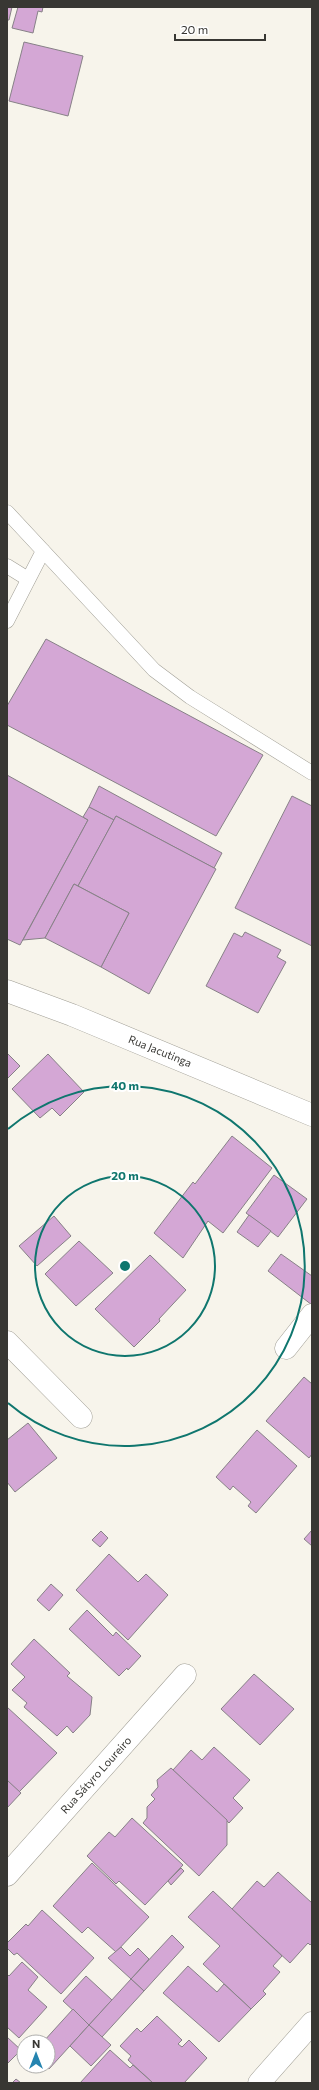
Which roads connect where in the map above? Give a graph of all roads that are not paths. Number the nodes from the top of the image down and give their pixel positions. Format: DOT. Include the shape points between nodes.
graph roads {
  1 [pos="7,512"];
  2 [pos="43,551"];
  3 [pos="7,566"];
  4 [pos="28,579"];
  5 [pos="7,621"];
  6 [pos="312,773"];
  7 [pos="7,991"];
  8 [pos="312,1115"];
  9 [pos="312,1315"];
  10 [pos="7,1342"];
  11 [pos="286,1348"];
  12 [pos="81,1417"];
  13 [pos="185,1675"];
  14 [pos="7,1875"];
  15 [pos="312,2023"];
  16 [pos="259,2083"];
  1 -- 2 [label="lane"];
  2 -- 4 [label="lane"];
  2 -- 6 [label="lane" via="154,670 190,697"];
  3 -- 4 [label="lane"];
  4 -- 5 [label="lane"];
  7 -- 8 [label="street, Rua Jacutinga"];
  9 -- 11 [label="street"];
  10 -- 12 [label="street"];
  13 -- 14 [label="street, Rua Sátyro Loureiro"];
  15 -- 16 [label="street"];
}
